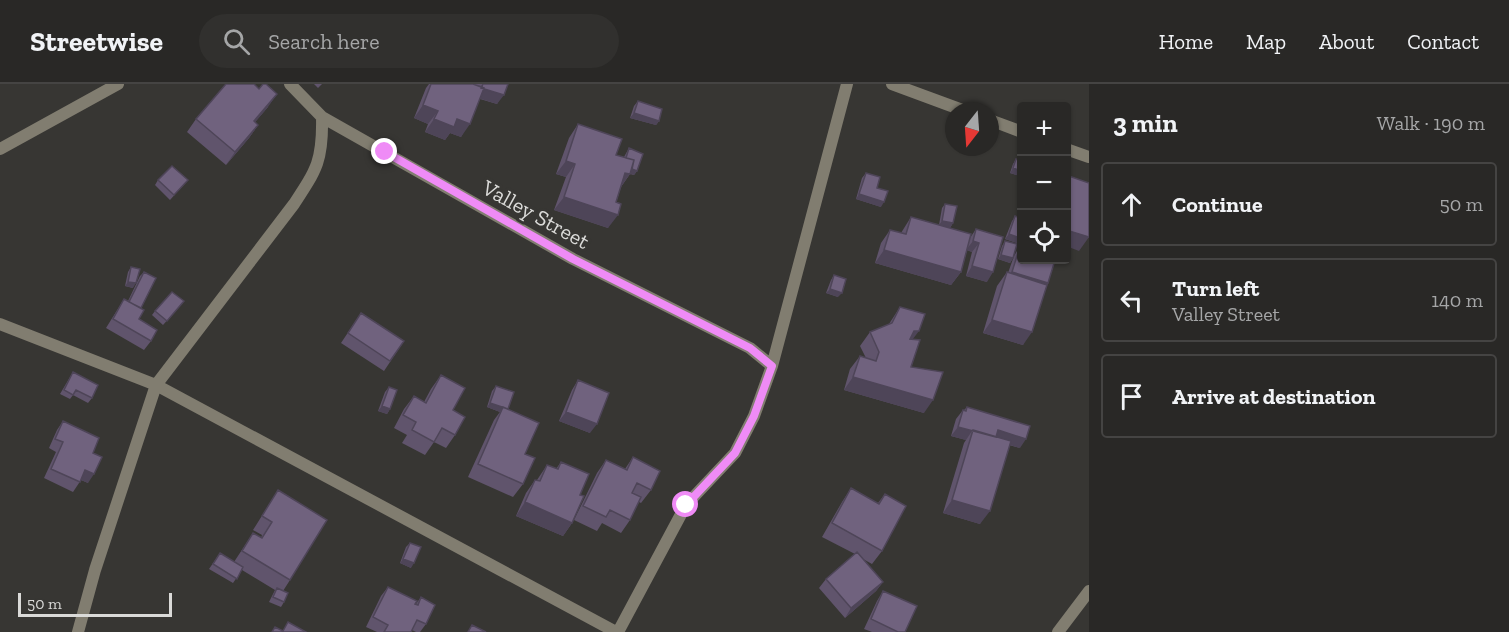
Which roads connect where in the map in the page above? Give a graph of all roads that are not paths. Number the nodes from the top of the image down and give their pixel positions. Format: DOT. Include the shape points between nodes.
graph roads {
  1 [pos="118,84"];
  2 [pos="290,84"];
  3 [pos="847,84"];
  4 [pos="892,84"];
  5 [pos="945,104"];
  6 [pos="322,117"];
  7 [pos="999,123"];
  8 [pos="1017,130"];
  9 [pos="0,149"];
  10 [pos="1071,150"];
  11 [pos="1089,157"];
  12 [pos="0,324"];
  13 [pos="772,366"];
  14 [pos="156,385"];
  15 [pos="1089,591"];
  16 [pos="78,632"];
  17 [pos="617,632"];
  18 [pos="1058,632"];
  1 -- 9 [label="street"];
  2 -- 6 [label="street, Valley Street"];
  3 -- 13 [label="street"];
  4 -- 5 [label="street"];
  6 -- 13 [label="street, Valley Street" via="573,259 750,348"];
  6 -- 14 [label="street" via="323,143 309,181"];
  7 -- 8 [label="street"];
  10 -- 11 [label="street"];
  12 -- 14 [label="street"];
  13 -- 17 [label="street" via="754,416 735,453 686,505"];
  14 -- 16 [label="street"];
  14 -- 17 [label="street"];
  15 -- 18 [label="street"];
}
